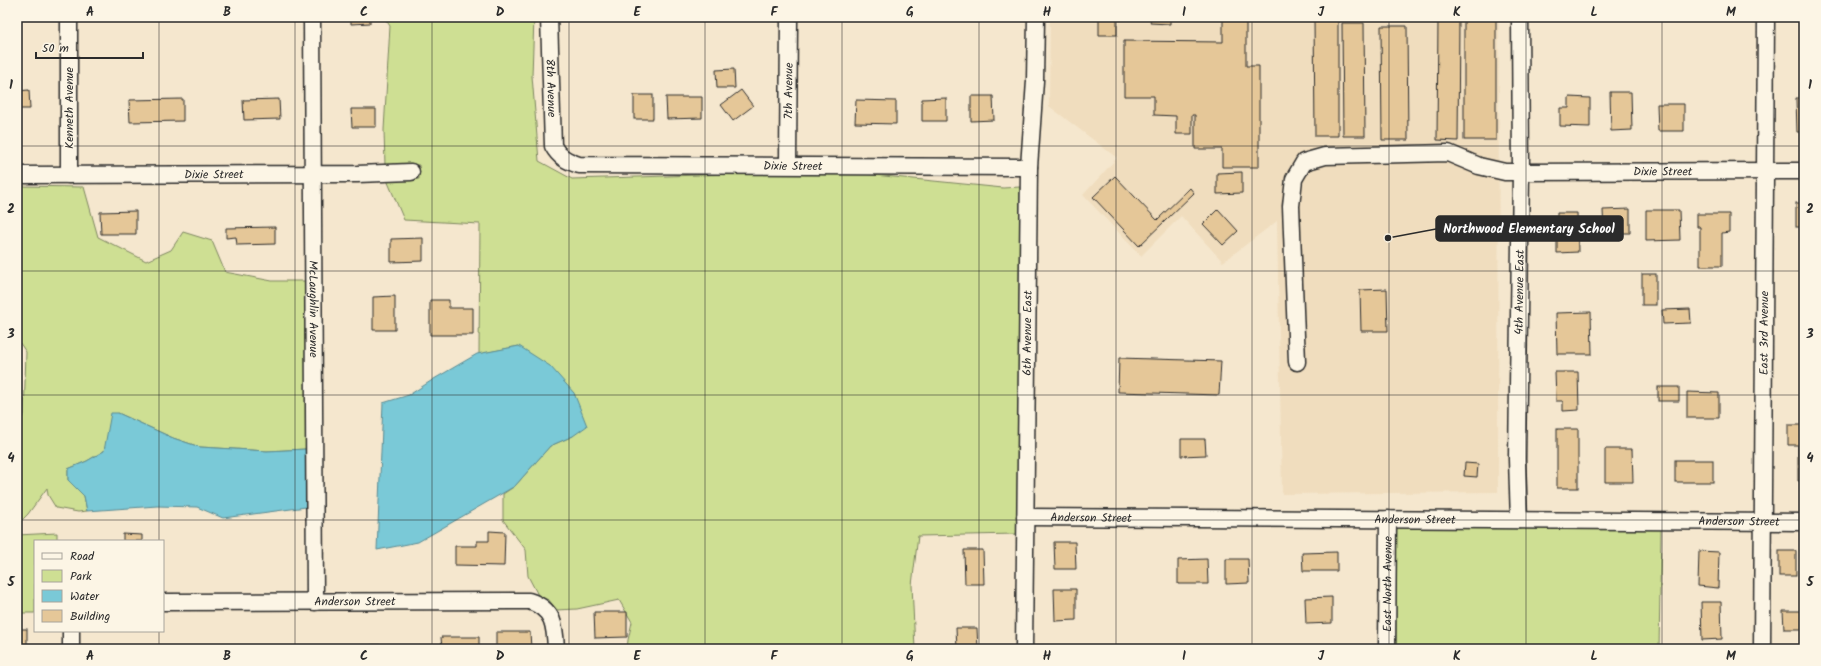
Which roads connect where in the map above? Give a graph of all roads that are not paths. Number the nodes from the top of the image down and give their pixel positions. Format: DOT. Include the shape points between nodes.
graph roads {
  1 [pos="69,17"];
  2 [pos="312,17"];
  3 [pos="549,17"];
  4 [pos="789,17"];
  5 [pos="1036,17"];
  6 [pos="1520,17"];
  7 [pos="1766,17"];
  8 [pos="560,156"];
  9 [pos="788,165"];
  10 [pos="1029,167"];
  11 [pos="1766,170"];
  12 [pos="1804,171"];
  13 [pos="411,172"];
  14 [pos="1522,172"];
  15 [pos="313,174"];
  16 [pos="17,175"];
  17 [pos="69,175"];
  18 [pos="1296,362"];
  19 [pos="1025,517"];
  20 [pos="1388,519"];
  21 [pos="1518,520"];
  22 [pos="1762,521"];
  23 [pos="1804,522"];
  24 [pos="164,602"];
  25 [pos="315,602"];
  26 [pos="71,632"];
  27 [pos="71,649"];
  28 [pos="556,649"];
  29 [pos="1024,649"];
  30 [pos="1387,649"];
  31 [pos="1762,649"];
  1 -- 17 [label="street, Kenneth Avenue"];
  2 -- 15 [label="street, McLaughlin Avenue"];
  3 -- 8 [label="street, 8th Avenue" via="553,146"];
  4 -- 9 [label="street, 7th Avenue"];
  5 -- 10 [label="street, 6th Avenue East"];
  6 -- 14 [label="street, 4th Avenue East"];
  7 -- 11 [label="street, East 3rd Avenue"];
  8 -- 9 [label="street, Dixie Street" via="579,165"];
  9 -- 10 [label="street, Dixie Street"];
  10 -- 19 [label="street, 6th Avenue East"];
  11 -- 12 [label="street, Dixie Street"];
  11 -- 14 [label="street, Dixie Street"];
  11 -- 22 [label="street, East 3rd Avenue"];
  13 -- 15 [label="street, Dixie Street"];
  14 -- 18 [label="street, Dixie Street" via="1505,172 1479,166 1448,153 1325,156 1304,162 1294,179 1291,206"];
  14 -- 21 [label="street, 4th Avenue East"];
  15 -- 17 [label="street, Dixie Street"];
  15 -- 25 [label="street, McLaughlin Avenue"];
  16 -- 17 [label="street, Dixie Street"];
  19 -- 20 [label="street, Anderson Street"];
  19 -- 29 [label="street, 6th Avenue East"];
  20 -- 21 [label="street, Anderson Street"];
  20 -- 30 [label="street, East North Avenue"];
  21 -- 22 [label="street, Anderson Street"];
  22 -- 23 [label="street, Anderson Street"];
  22 -- 31 [label="street, East 3rd Avenue"];
  24 -- 25 [label="street, Anderson Street"];
  25 -- 28 [label="street, Anderson Street" via="529,601 545,609 554,623"];
  26 -- 27 [label="street"];
}
